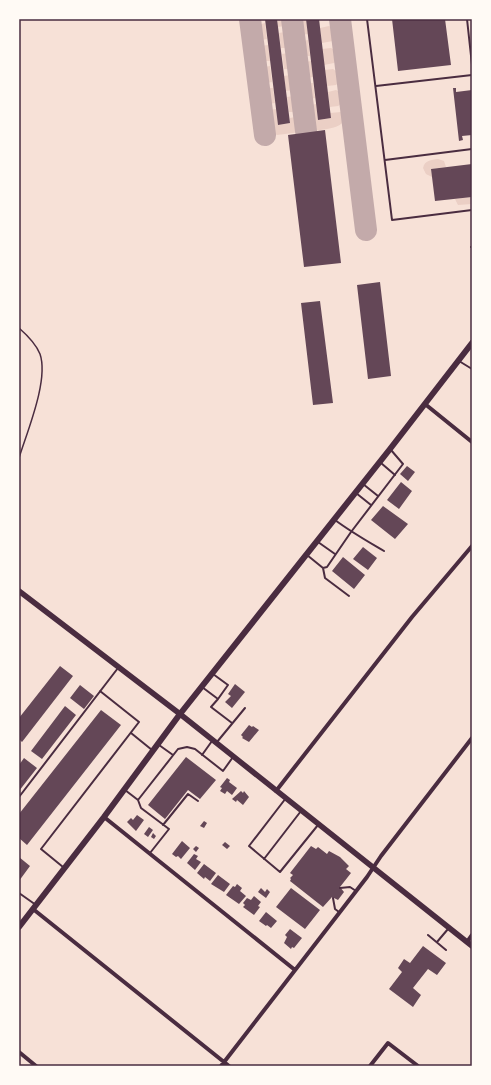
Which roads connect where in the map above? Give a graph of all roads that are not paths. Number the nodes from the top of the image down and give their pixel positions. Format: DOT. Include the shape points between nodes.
graph roads {
  1 [pos="368,19"];
  2 [pos="467,19"];
  3 [pos="472,65"];
  4 [pos="472,75"];
  5 [pos="376,86"];
  6 [pos="472,149"];
  7 [pos="385,160"];
  8 [pos="472,210"];
  9 [pos="472,343"];
  10 [pos="458,361"];
  11 [pos="472,369"];
  12 [pos="425,404"];
  13 [pos="472,442"];
  14 [pos="390,449"];
  15 [pos="380,462"];
  16 [pos="395,475"];
  17 [pos="362,484"];
  18 [pos="355,493"];
  19 [pos="378,496"];
  20 [pos="371,505"];
  21 [pos="334,519"];
  22 [pos="351,532"];
  23 [pos="317,541"];
  24 [pos="471,548"];
  25 [pos="384,551"];
  26 [pos="306,554"];
  27 [pos="336,554"];
  28 [pos="324,568"];
  29 [pos="19,591"];
  30 [pos="349,596"];
  31 [pos="118,668"];
  32 [pos="212,673"];
  33 [pos="202,686"];
  34 [pos="100,691"];
  35 [pos="218,699"];
  36 [pos="245,708"];
  37 [pos="180,714"];
  38 [pos="232,723"];
  39 [pos="131,733"];
  40 [pos="472,738"];
  41 [pos="214,742"];
  42 [pos="158,744"];
  43 [pos="153,750"];
  44 [pos="202,754"];
  45 [pos="173,756"];
  46 [pos="233,757"];
  47 [pos="124,790"];
  48 [pos="276,791"];
  49 [pos="19,797"];
  50 [pos="286,798"];
  51 [pos="138,800"];
  52 [pos="198,802"];
  53 [pos="301,810"];
  54 [pos="104,817"];
  55 [pos="319,824"];
  56 [pos="163,825"];
  57 [pos="149,854"];
  58 [pos="264,859"];
  59 [pos="65,868"];
  60 [pos="373,868"];
  61 [pos="340,888"];
  62 [pos="356,891"];
  63 [pos="19,892"];
  64 [pos="333,898"];
  65 [pos="34,907"];
  66 [pos="339,913"];
  67 [pos="19,927"];
  68 [pos="448,928"];
  69 [pos="428,935"];
  70 [pos="472,935"];
  71 [pos="437,942"];
  72 [pos="467,942"];
  73 [pos="472,946"];
  74 [pos="446,950"];
  75 [pos="295,970"];
  76 [pos="19,1052"];
  77 [pos="222,1064"];
  78 [pos="36,1066"];
  79 [pos="229,1066"];
  80 [pos="370,1066"];
  81 [pos="418,1066"];
  1 -- 5 [label="lane"];
  2 -- 3 [label="lane"];
  4 -- 5 [label="lane"];
  5 -- 7 [label="lane"];
  6 -- 7 [label="lane"];
  7 -- 8 [label="lane" via="392,220"];
  9 -- 10 [label="main road"];
  10 -- 11 [label="lane"];
  10 -- 12 [label="main road"];
  12 -- 13 [label="street"];
  12 -- 14 [label="main road"];
  14 -- 15 [label="main road"];
  14 -- 16 [label="lane" via="403,464"];
  15 -- 16 [label="lane"];
  15 -- 17 [label="main road"];
  16 -- 19 [label="lane"];
  17 -- 18 [label="main road"];
  17 -- 19 [label="lane"];
  18 -- 20 [label="lane"];
  18 -- 21 [label="main road"];
  19 -- 20 [label="lane"];
  20 -- 22 [label="lane"];
  21 -- 22 [label="lane"];
  21 -- 23 [label="main road"];
  22 -- 25 [label="lane"];
  22 -- 27 [label="lane"];
  23 -- 26 [label="main road"];
  23 -- 27 [label="lane"];
  24 -- 48 [label="street" via="412,617"];
  26 -- 28 [label="lane"];
  26 -- 32 [label="main road"];
  27 -- 28 [label="lane"];
  28 -- 30 [label="lane" via="325,578"];
  29 -- 31 [label="street"];
  31 -- 34 [label="lane"];
  31 -- 37 [label="street"];
  32 -- 33 [label="main road"];
  32 -- 35 [label="lane" via="228,685"];
  33 -- 35 [label="lane"];
  33 -- 37 [label="main road"];
  34 -- 39 [label="lane" via="139,722"];
  34 -- 49 [label="lane"];
  35 -- 38 [label="lane" via="211,707"];
  36 -- 38 [label="lane"];
  37 -- 41 [label="street"];
  37 -- 42 [label="main road"];
  38 -- 41 [label="lane"];
  39 -- 43 [label="lane"];
  39 -- 59 [label="lane" via="41,849"];
  40 -- 60 [label="street"];
  41 -- 44 [label="lane"];
  41 -- 46 [label="street"];
  42 -- 43 [label="main road"];
  42 -- 45 [label="lane"];
  43 -- 47 [label="main road"];
  44 -- 45 [label="lane" via="187,747 178,750"];
  44 -- 46 [label="lane" via="223,771"];
  45 -- 51 [label="lane"];
  46 -- 48 [label="street"];
  47 -- 51 [label="lane"];
  47 -- 54 [label="main road"];
  48 -- 50 [label="street"];
  50 -- 53 [label="street"];
  50 -- 58 [label="lane" via="248,846"];
  51 -- 56 [label="lane" via="141,808"];
  52 -- 56 [label="lane" via="188,794"];
  53 -- 55 [label="street"];
  53 -- 58 [label="lane"];
  54 -- 57 [label="street"];
  54 -- 59 [label="main road"];
  55 -- 58 [label="lane" via="280,872"];
  55 -- 60 [label="street"];
  56 -- 57 [label="lane" via="169,829"];
  57 -- 75 [label="street"];
  59 -- 65 [label="main road"];
  60 -- 62 [label="street"];
  60 -- 68 [label="street"];
  61 -- 62 [label="lane" via="350,887"];
  62 -- 66 [label="street"];
  63 -- 65 [label="lane"];
  64 -- 66 [label="lane"];
  65 -- 67 [label="main road"];
  65 -- 77 [label="street"];
  66 -- 75 [label="street"];
  68 -- 71 [label="lane"];
  68 -- 72 [label="street"];
  69 -- 71 [label="lane"];
  70 -- 72 [label="street"];
  71 -- 74 [label="lane"];
  72 -- 73 [label="street"];
  75 -- 77 [label="street"];
  76 -- 78 [label="street"];
  77 -- 79 [label="street"];
  80 -- 81 [label="street" via="388,1043"];
}
